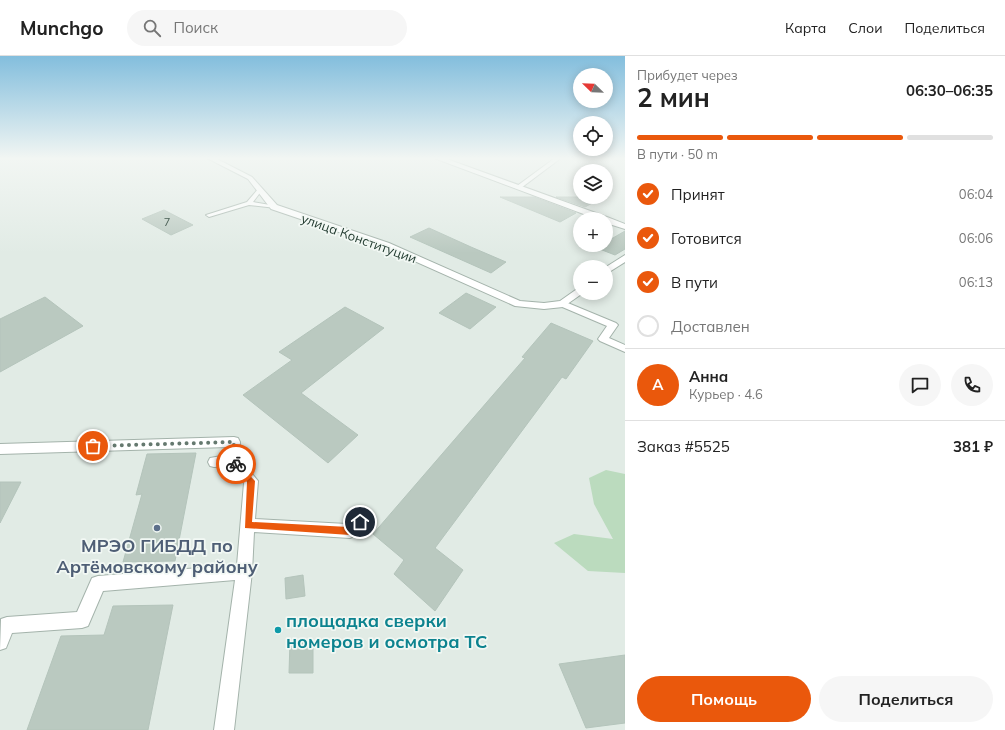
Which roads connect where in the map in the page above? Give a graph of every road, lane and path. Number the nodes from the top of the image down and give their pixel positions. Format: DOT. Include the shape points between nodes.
graph roads {
  1 [pos="526,189"];
  2 [pos="259,190"];
  3 [pos="249,203"];
  4 [pos="274,207"];
  5 [pos="586,212"];
  6 [pos="209,215"];
  7 [pos="613,222"];
  8 [pos="625,227"];
  9 [pos="625,258"];
  10 [pos="613,266"];
  11 [pos="573,296"];
  12 [pos="563,304"];
  13 [pos="625,349"];
  14 [pos="0,449"];
  15 [pos="233,460"];
  16 [pos="214,462"];
  17 [pos="360,522"];
  18 [pos="248,525"];
  19 [pos="244,572"];
  20 [pos="0,642"];
  21 [pos="224,730"];
  1 -- 5 [label="street"];
  2 -- 3 [label="lane"];
  2 -- 4 [label="street, улица Конституции"];
  3 -- 4 [label="lane"];
  3 -- 6 [label="lane"];
  4 -- 12 [label="street, улица Конституции" via="386,245 518,304"];
  7 -- 8 [label="street"];
  9 -- 10 [label="street"];
  11 -- 12 [label="street"];
  12 -- 13 [label="lane" via="613,325 603,339"];
  14 -- 15 [label="lane" via="234,442"];
  15 -- 16 [label="lane"];
  15 -- 18 [label="lane" via="251,481"];
  17 -- 18 [label="lane" via="350,531"];
  18 -- 19 [label="lane"];
  19 -- 20 [label="lane" via="98,584 82,620 7,626"];
  19 -- 21 [label="lane"];
}
